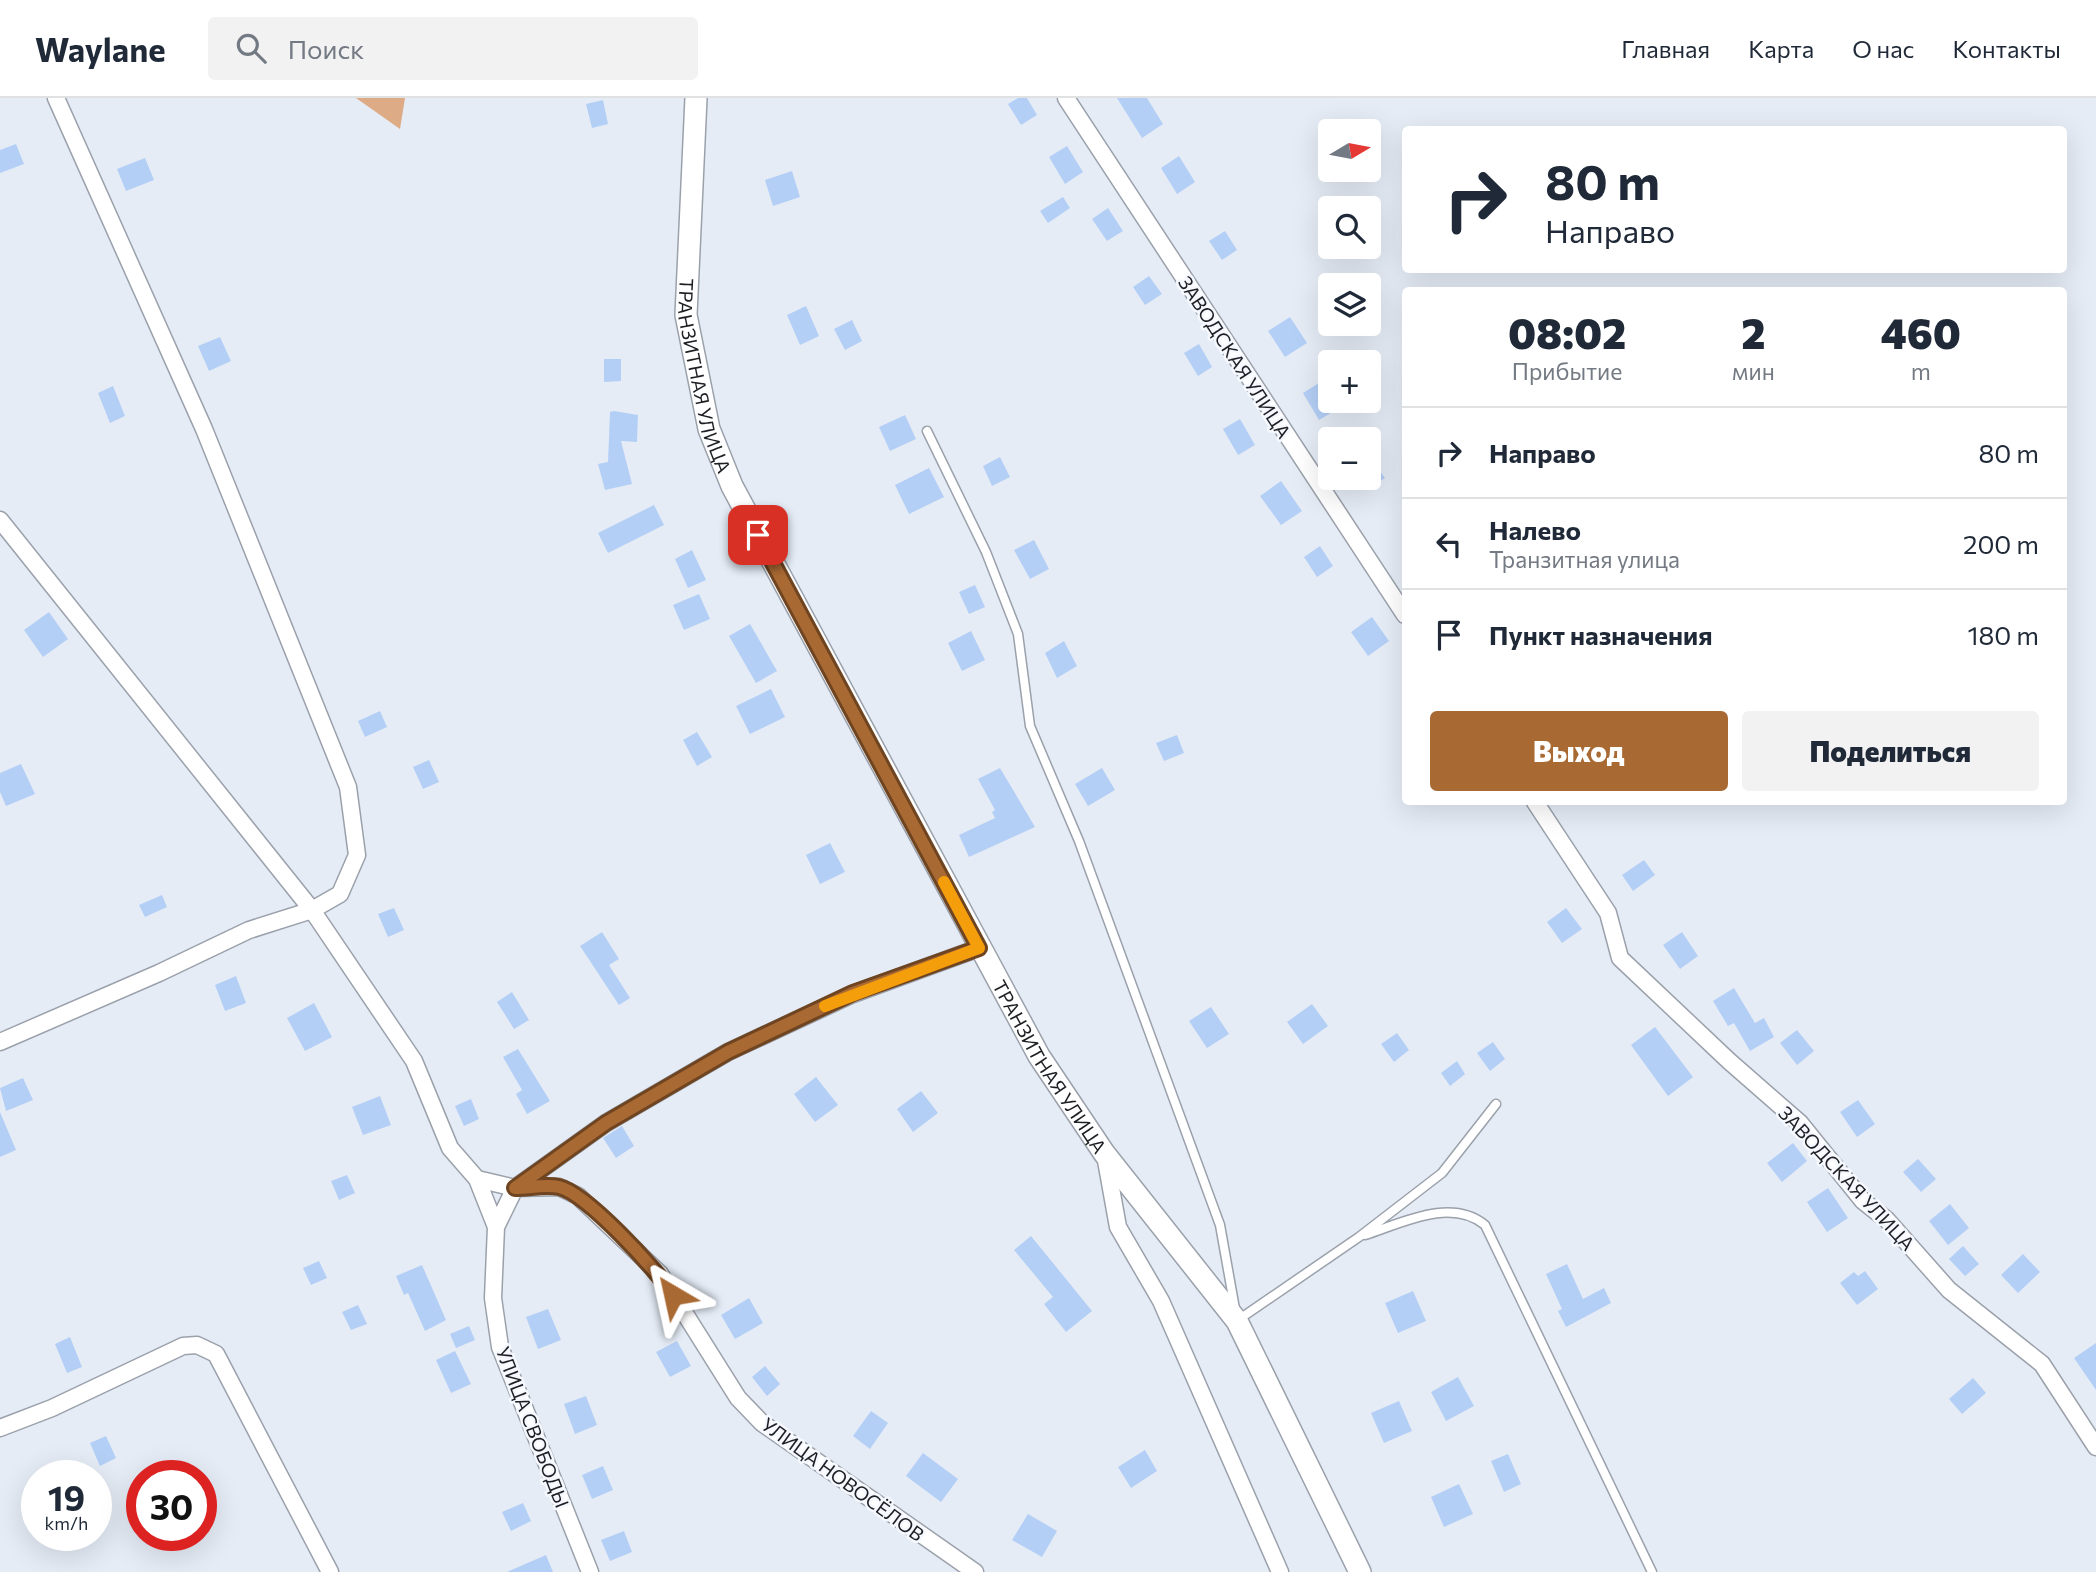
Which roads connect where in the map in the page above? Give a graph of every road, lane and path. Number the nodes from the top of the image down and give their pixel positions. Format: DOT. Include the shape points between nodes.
graph roads {
  1 [pos="56,98"];
  2 [pos="696,98"];
  3 [pos="1066,98"];
  4 [pos="927,431"];
  5 [pos="0,520"];
  6 [pos="1402,610"];
  7 [pos="1537,805"];
  8 [pos="312,910"];
  9 [pos="979,948"];
  10 [pos="0,1042"];
  11 [pos="1496,1104"];
  12 [pos="1104,1153"];
  13 [pos="477,1179"];
  14 [pos="515,1188"];
  15 [pos="496,1227"];
  16 [pos="1359,1237"];
  17 [pos="1237,1321"];
  18 [pos="0,1428"];
  19 [pos="2096,1447"];
  20 [pos="330,1572"];
  21 [pos="590,1572"];
  22 [pos="975,1572"];
  23 [pos="1280,1572"];
  24 [pos="1360,1572"];
  25 [pos="1652,1572"];
  1 -- 8 [label="street" via="204,429 348,787 357,855 340,894"];
  2 -- 9 [label="main road, ТРАНЗИТНАЯ УЛИЦА" via="686,315 709,429 732,486"];
  3 -- 6 [label="street, ЗАВОДСКАЯ УЛИЦА"];
  4 -- 17 [label="lane" via="986,552 1018,634 1030,726 1079,841 1220,1225"];
  5 -- 8 [label="street, УЛИЦА СВОБОДЫ"];
  7 -- 19 [label="street, ЗАВОДСКАЯ УЛИЦА" via="1608,913 1620,958 1800,1123 1863,1201 1887,1220 1949,1290 2042,1364"];
  8 -- 10 [label="street" via="249,930"];
  8 -- 13 [label="street, УЛИЦА СВОБОДЫ" via="414,1061 450,1148"];
  9 -- 12 [label="main road, ТРАНЗИТНАЯ УЛИЦА" via="1039,1056"];
  9 -- 14 [label="street" via="853,993 728,1052 606,1123"];
  11 -- 16 [label="lane" via="1442,1173"];
  12 -- 17 [label="main road, ТРАНЗИТНАЯ УЛИЦА"];
  12 -- 23 [label="street" via="1118,1227 1161,1301"];
  13 -- 14 [label="street, УЛИЦА НОВОСЁЛОВ"];
  13 -- 15 [label="street, УЛИЦА СВОБОДЫ"];
  14 -- 15 [label="street"];
  14 -- 22 [label="street, УЛИЦА НОВОСЁЛОВ" via="558,1186 578,1196 660,1274 738,1398 762,1423"];
  15 -- 21 [label="street, УЛИЦА СВОБОДЫ" via="493,1298 500,1347"];
  16 -- 17 [label="lane"];
  16 -- 25 [label="lane" via="1432,1213 1458,1212 1485,1225"];
  17 -- 24 [label="main road, ТРАНЗИТНАЯ УЛИЦА"];
  18 -- 20 [label="street" via="183,1346 197,1345 216,1354"];
}
